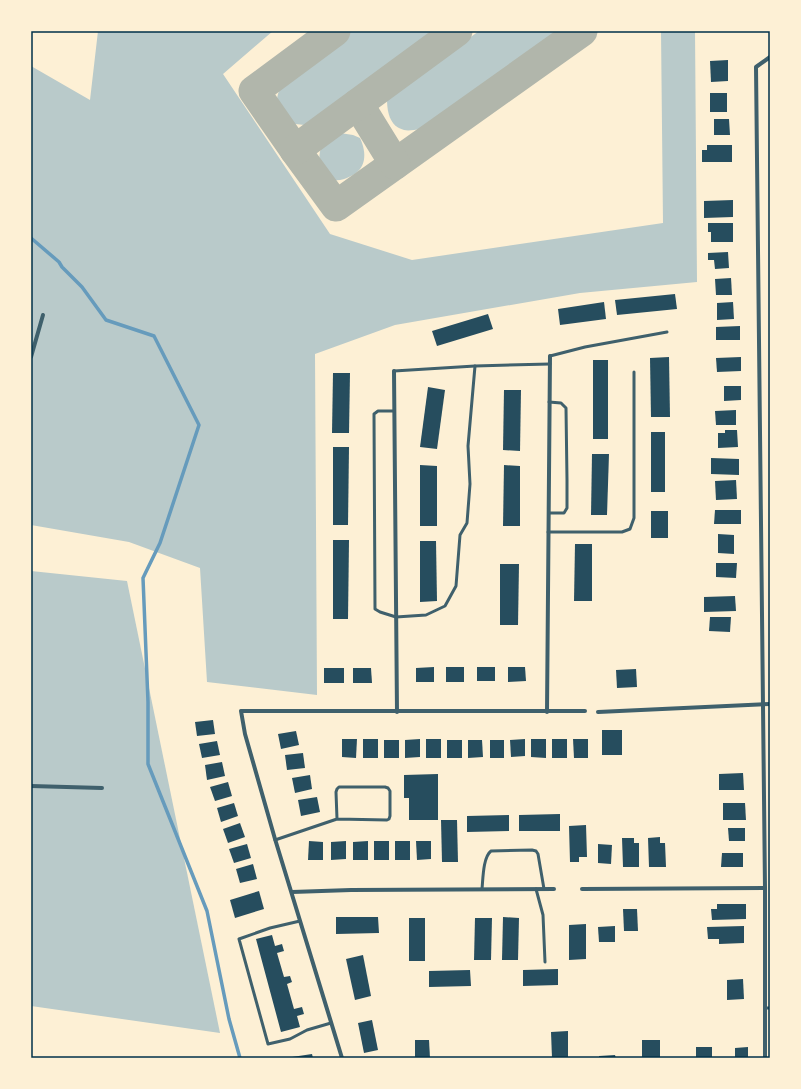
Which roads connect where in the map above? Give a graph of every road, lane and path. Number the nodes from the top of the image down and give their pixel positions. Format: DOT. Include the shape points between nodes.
graph roads {
  1 [pos="770,57"];
  2 [pos="43,315"];
  3 [pos="667,332"];
  4 [pos="550,356"];
  5 [pos="31,357"];
  6 [pos="550,364"];
  7 [pos="475,366"];
  8 [pos="394,371"];
  9 [pos="634,372"];
  10 [pos="549,402"];
  11 [pos="394,411"];
  12 [pos="549,513"];
  13 [pos="548,532"];
  14 [pos="396,617"];
  15 [pos="762,704"];
  16 [pos="770,704"];
  17 [pos="586,711"];
  18 [pos="398,712"];
  19 [pos="547,712"];
  20 [pos="598,712"];
  21 [pos="31,786"];
  22 [pos="102,788"];
  23 [pos="337,819"];
  24 [pos="275,840"];
  25 [pos="765,888"];
  26 [pos="482,889"];
  27 [pos="536,889"];
  28 [pos="544,889"];
  29 [pos="554,889"];
  30 [pos="582,889"];
  31 [pos="292,892"];
  32 [pos="300,921"];
  33 [pos="545,962"];
  34 [pos="768,1008"];
  35 [pos="332,1023"];
  36 [pos="342,1058"];
  37 [pos="765,1058"];
  1 -- 15 [label="street" via="756,67"];
  2 -- 5 [label="street"];
  3 -- 4 [label="lane"];
  4 -- 6 [label="street"];
  6 -- 7 [label="lane"];
  6 -- 10 [label="street"];
  7 -- 8 [label="lane"];
  7 -- 14 [label="lane" via="468,446 470,484 467,523 460,535 456,586 445,606 426,615"];
  8 -- 11 [label="street"];
  9 -- 13 [label="lane" via="634,518 630,529 622,532"];
  10 -- 12 [label="street"];
  10 -- 12 [label="lane" via="561,403 566,408 567,480 564,513"];
  11 -- 14 [label="street"];
  11 -- 14 [label="lane" via="378,411 374,414 375,608"];
  12 -- 13 [label="street"];
  13 -- 19 [label="street"];
  14 -- 18 [label="street"];
  15 -- 16 [label="street"];
  15 -- 20 [label="street"];
  15 -- 25 [label="street"];
  17 -- 19 [label="street"];
  18 -- 19 [label="street"];
  18 -- 24 [label="street" via="241,711"];
  21 -- 22 [label="street"];
  23 -- 23 [label="lane" via="389,819 390,791 385,787 339,787 336,792"];
  23 -- 24 [label="lane"];
  24 -- 31 [label="street"];
  25 -- 30 [label="street"];
  25 -- 34 [label="street"];
  26 -- 27 [label="street"];
  26 -- 28 [label="lane" via="486,860 491,851 532,850 538,854"];
  26 -- 31 [label="street"];
  27 -- 28 [label="street"];
  27 -- 33 [label="lane" via="543,916"];
  28 -- 29 [label="street"];
  31 -- 32 [label="street"];
  32 -- 35 [label="street"];
  32 -- 35 [label="lane" via="239,939 268,1044 290,1039 307,1030"];
  34 -- 37 [label="street"];
  35 -- 36 [label="street"];
}
